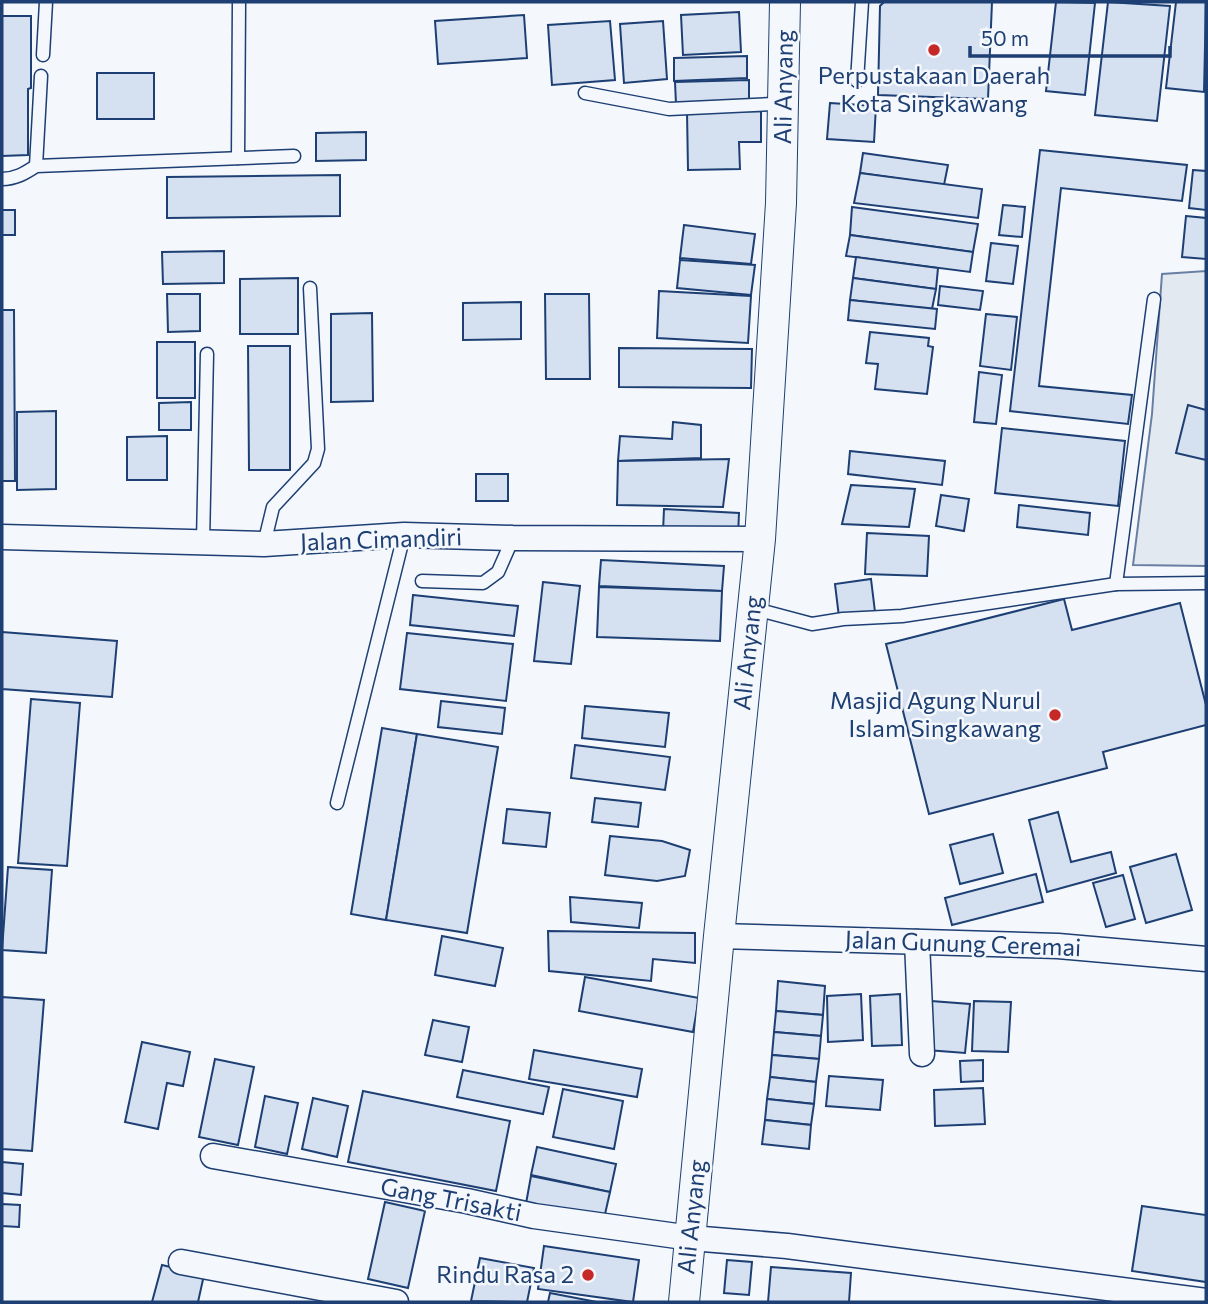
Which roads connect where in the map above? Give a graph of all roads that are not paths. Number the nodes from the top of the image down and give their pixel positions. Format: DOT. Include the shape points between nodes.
graph roads {
  1 [pos="46,2"];
  2 [pos="239,2"];
  3 [pos="785,2"];
  4 [pos="862,2"];
  5 [pos="43,55"];
  6 [pos="41,76"];
  7 [pos="857,81"];
  8 [pos="784,90"];
  9 [pos="585,93"];
  10 [pos="294,156"];
  11 [pos="238,158"];
  12 [pos="36,166"];
  13 [pos="2,179"];
  14 [pos="310,288"];
  15 [pos="1154,299"];
  16 [pos="206,354"];
  17 [pos="404,535"];
  18 [pos="2,537"];
  19 [pos="513,538"];
  20 [pos="760,539"];
  21 [pos="203,542"];
  22 [pos="264,544"];
  23 [pos="422,582"];
  24 [pos="1206,583"];
  25 [pos="1116,584"];
  26 [pos="752,608"];
  27 [pos="337,803"];
  28 [pos="719,936"];
  29 [pos="917,942"];
  30 [pos="1206,959"];
  31 [pos="922,1054"];
  32 [pos="213,1156"];
  33 [pos="691,1238"];
  34 [pos="181,1262"];
  35 [pos="1206,1301"];
  36 [pos="396,1302"];
  37 [pos="684,1302"];
  1 -- 5 [label="lane"];
  2 -- 11 [label="lane"];
  3 -- 8 [label="street, Ali Anyang"];
  4 -- 7 [label="lane"];
  6 -- 12 [label="lane"];
  8 -- 9 [label="lane" via="773,104 669,110"];
  8 -- 20 [label="street, Ali Anyang"];
  10 -- 11 [label="lane"];
  11 -- 12 [label="lane"];
  12 -- 13 [label="lane"];
  14 -- 22 [label="lane" via="318,449 314,463 273,507"];
  15 -- 25 [label="lane"];
  16 -- 21 [label="lane"];
  17 -- 19 [label="street, Jalan Cimandiri"];
  17 -- 22 [label="street, Jalan Cimandiri"];
  17 -- 27 [label="lane"];
  18 -- 21 [label="street, Jalan Cimandiri"];
  19 -- 20 [label="street, Jalan Cimandiri"];
  19 -- 23 [label="lane" via="498,572 483,583"];
  20 -- 26 [label="street, Ali Anyang"];
  21 -- 22 [label="street, Jalan Cimandiri"];
  24 -- 25 [label="lane"];
  25 -- 26 [label="lane" via="902,616 813,624"];
  26 -- 28 [label="street, Ali Anyang"];
  28 -- 29 [label="street, Jalan Gunung Ceremai"];
  28 -- 33 [label="street, Ali Anyang"];
  29 -- 30 [label="street, Jalan Gunung Ceremai" via="1058,946"];
  29 -- 31 [label="street"];
  32 -- 33 [label="street, Gang Trisakti" via="534,1216"];
  33 -- 35 [label="street, Gang Trisakti" via="787,1246"];
  33 -- 37 [label="street, Ali Anyang"];
  34 -- 36 [label="street"];
}
